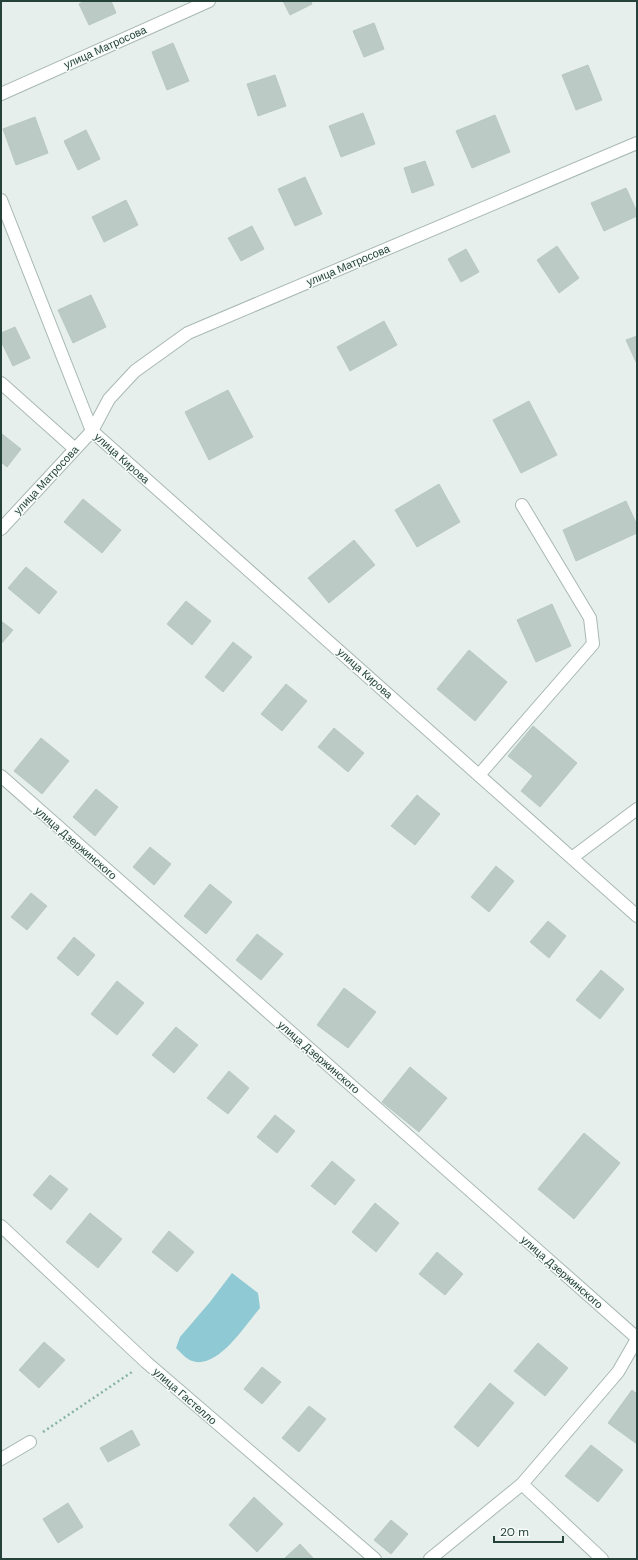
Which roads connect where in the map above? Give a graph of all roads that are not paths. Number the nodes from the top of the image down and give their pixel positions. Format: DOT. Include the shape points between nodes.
graph roads {
  1 [pos="209,1"];
  2 [pos="1,94"];
  3 [pos="637,143"];
  4 [pos="1,200"];
  5 [pos="1,383"];
  6 [pos="92,431"];
  7 [pos="75,448"];
  8 [pos="522,505"];
  9 [pos="1,529"];
  10 [pos="479,774"];
  11 [pos="1,776"];
  12 [pos="637,809"];
  13 [pos="573,857"];
  14 [pos="637,916"];
  15 [pos="1,1226"];
  16 [pos="637,1338"];
  17 [pos="30,1442"];
  18 [pos="1,1459"];
  19 [pos="522,1484"];
  20 [pos="375,1559"];
  21 [pos="430,1559"];
  22 [pos="602,1559"];
  1 -- 2 [label="street, улица Матросова"];
  3 -- 6 [label="street, улица Матросова" via="188,333 135,371 110,398"];
  4 -- 6 [label="street"];
  5 -- 7 [label="street"];
  6 -- 7 [label="street, улица Матросова"];
  6 -- 10 [label="street, улица Кирова"];
  7 -- 9 [label="street, улица Матросова"];
  8 -- 10 [label="street" via="590,618 593,644"];
  10 -- 13 [label="street, улица Кирова"];
  11 -- 16 [label="street, улица Дзержинского"];
  12 -- 13 [label="street"];
  13 -- 14 [label="street, улица Кирова"];
  15 -- 20 [label="street, улица Гастелло" via="146,1362"];
  16 -- 19 [label="street" via="618,1372"];
  17 -- 18 [label="street"];
  19 -- 21 [label="street"];
  19 -- 22 [label="street"];
}
